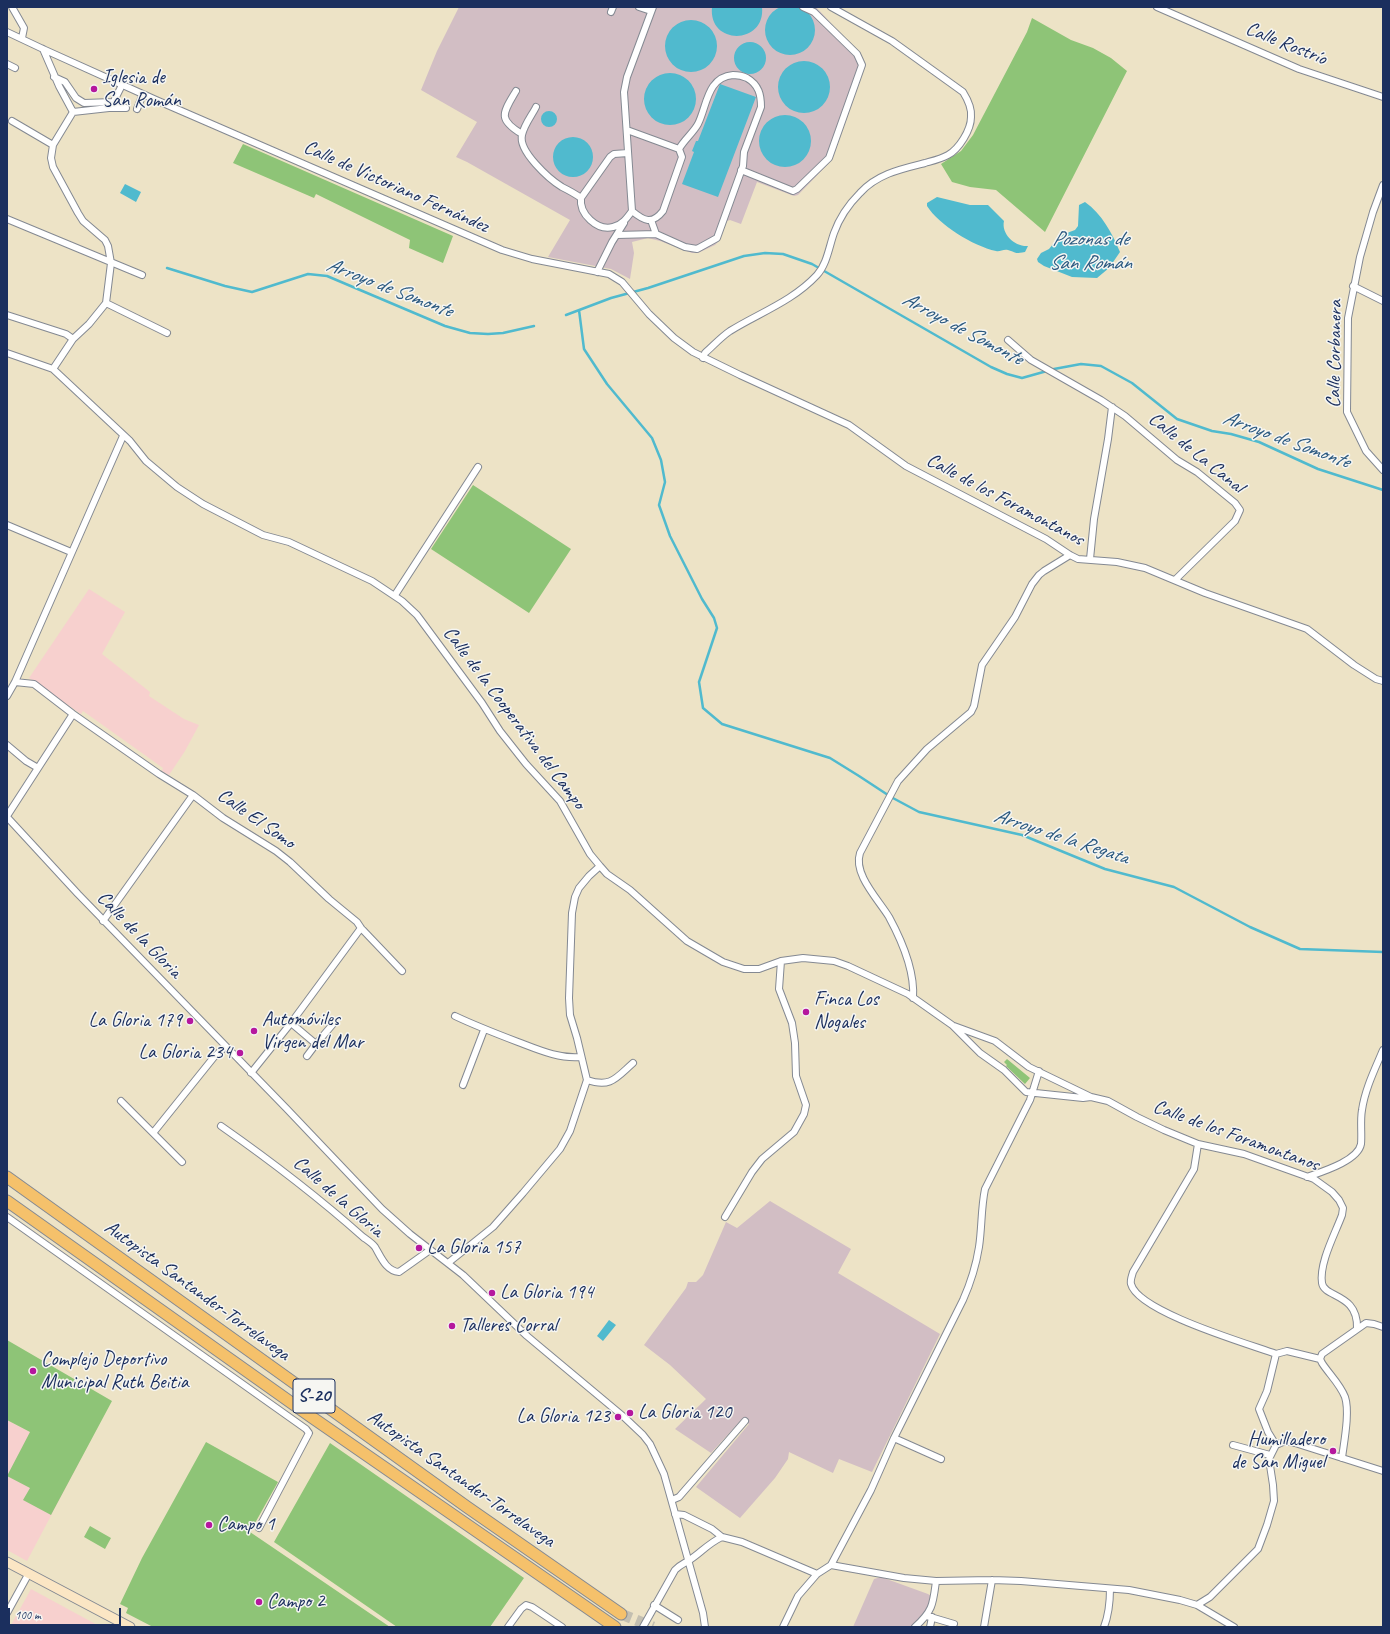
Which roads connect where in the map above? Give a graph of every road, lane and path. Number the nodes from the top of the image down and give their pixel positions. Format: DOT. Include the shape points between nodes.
graph roads {
  1 [pos="12,7"];
  2 [pos="639,7"];
  3 [pos="803,7"];
  4 [pos="831,7"];
  5 [pos="1157,7"];
  6 [pos="652,9"];
  7 [pos="7,32"];
  8 [pos="22,38"];
  9 [pos="43,49"];
  10 [pos="7,64"];
  11 [pos="14,68"];
  12 [pos="54,77"];
  13 [pos="122,85"];
  14 [pos="516,91"];
  15 [pos="143,94"];
  16 [pos="1383,97"];
  17 [pos="111,105"];
  18 [pos="536,107"];
  19 [pos="126,108"];
  20 [pos="137,109"];
  21 [pos="73,112"];
  22 [pos="12,121"];
  23 [pos="626,130"];
  24 [pos="522,134"];
  25 [pos="54,145"];
  26 [pos="679,149"];
  27 [pos="628,153"];
  28 [pos="741,170"];
  29 [pos="1383,185"];
  30 [pos="581,198"];
  31 [pos="632,211"];
  32 [pos="7,219"];
  33 [pos="651,220"];
  34 [pos="624,222"];
  35 [pos="656,234"];
  36 [pos="617,235"];
  37 [pos="111,263"];
  38 [pos="597,272"];
  39 [pos="142,276"];
  40 [pos="1354,286"];
  41 [pos="637,298"];
  42 [pos="1383,301"];
  43 [pos="106,303"];
  44 [pos="7,315"];
  45 [pos="167,332"];
  46 [pos="73,339"];
  47 [pos="1008,340"];
  48 [pos="7,353"];
  49 [pos="704,358"];
  50 [pos="53,368"];
  51 [pos="1112,407"];
  52 [pos="123,436"];
  53 [pos="478,467"];
  54 [pos="1383,470"];
  55 [pos="7,525"];
  56 [pos="71,552"];
  57 [pos="1070,555"];
  58 [pos="1090,559"];
  59 [pos="1174,580"];
  60 [pos="395,595"];
  61 [pos="1383,681"];
  62 [pos="15,682"];
  63 [pos="7,696"];
  64 [pos="73,714"];
  65 [pos="7,745"];
  66 [pos="38,768"];
  67 [pos="193,795"];
  68 [pos="7,816"];
  69 [pos="600,866"];
  70 [pos="103,921"];
  71 [pos="361,928"];
  72 [pos="781,961"];
  73 [pos="402,971"];
  74 [pos="913,998"];
  75 [pos="455,1016"];
  76 [pos="290,1023"];
  77 [pos="333,1024"];
  78 [pos="952,1025"];
  79 [pos="484,1030"];
  80 [pos="316,1044"];
  81 [pos="225,1046"];
  82 [pos="1383,1050"];
  83 [pos="307,1056"];
  84 [pos="581,1058"];
  85 [pos="633,1063"];
  86 [pos="1040,1071"];
  87 [pos="251,1073"];
  88 [pos="586,1080"];
  89 [pos="463,1085"];
  90 [pos="1032,1093"];
  91 [pos="1092,1097"];
  92 [pos="122,1100"];
  93 [pos="221,1126"];
  94 [pos="153,1133"];
  95 [pos="1198,1144"];
  96 [pos="182,1162"];
  97 [pos="7,1177"];
  98 [pos="1307,1177"];
  99 [pos="7,1201"];
  100 [pos="7,1217"];
  101 [pos="726,1217"];
  102 [pos="430,1250"];
  103 [pos="448,1263"];
  104 [pos="1383,1327"];
  105 [pos="1357,1328"];
  106 [pos="1276,1354"];
  107 [pos="1320,1359"];
  108 [pos="745,1421"];
  109 [pos="894,1438"];
  110 [pos="1233,1445"];
  111 [pos="1276,1445"];
  112 [pos="1270,1455"];
  113 [pos="1342,1458"];
  114 [pos="941,1459"];
  115 [pos="1383,1471"];
  116 [pos="672,1500"];
  117 [pos="675,1514"];
  118 [pos="259,1528"];
  119 [pos="722,1537"];
  120 [pos="688,1561"];
  121 [pos="7,1562"];
  122 [pos="831,1565"];
  123 [pos="29,1574"];
  124 [pos="817,1574"];
  125 [pos="992,1580"];
  126 [pos="936,1581"];
  127 [pos="1110,1589"];
  128 [pos="654,1605"];
  129 [pos="1197,1605"];
  130 [pos="8,1609"];
  131 [pos="621,1614"];
  132 [pos="930,1617"];
  133 [pos="678,1620"];
  134 [pos="954,1624"];
  135 [pos="130,1627"];
  136 [pos="508,1627"];
  137 [pos="562,1627"];
  138 [pos="615,1627"];
  139 [pos="643,1627"];
  140 [pos="705,1627"];
  141 [pos="783,1627"];
  142 [pos="916,1627"];
  143 [pos="930,1627"];
  144 [pos="984,1627"];
  145 [pos="1104,1627"];
  146 [pos="1234,1627"];
  1 -- 8 [label="street" via="24,28"];
  2 -- 6 [label="street"];
  3 -- 28 [label="street" via="814,12 861,60 862,66 829,158 793,191"];
  4 -- 49 [label="street" via="892,41 963,92 970,105 971,119 963,138 948,155 873,180 860,192 843,215 818,274 792,296 729,332 705,353"];
  5 -- 16 [label="street, Calle Rostrío" via="1299,70"];
  6 -- 23 [label="street" via="627,77 624,92"];
  7 -- 8 [label="street, Calle de Victoriano Fernández"];
  8 -- 9 [label="street, Calle de Victoriano Fernández"];
  9 -- 12 [label="street"];
  9 -- 13 [label="street, Calle de Victoriano Fernández"];
  10 -- 11 [label="street"];
  12 -- 17 [label="street" via="65,82 76,98 84,103"];
  12 -- 21 [label="street"];
  13 -- 15 [label="street, Calle de Victoriano Fernández"];
  13 -- 17 [label="street"];
  14 -- 24 [label="street" via="504,115 511,127"];
  15 -- 20 [label="street"];
  15 -- 38 [label="street, Calle de Victoriano Fernández" via="502,250 532,260"];
  17 -- 19 [label="street"];
  17 -- 21 [label="street"];
  18 -- 24 [label="street"];
  21 -- 25 [label="street"];
  22 -- 25 [label="street"];
  23 -- 26 [label="street"];
  23 -- 27 [label="street"];
  24 -- 30 [label="street" via="523,146 531,160 562,187"];
  25 -- 37 [label="street" via="51,158 56,174 83,221 105,240"];
  26 -- 28 [label="street" via="697,125 713,85 719,79 728,76 747,78 760,91 761,107 744,152"];
  26 -- 33 [label="street" via="682,157 663,211 658,218"];
  27 -- 30 [label="street" via="614,154 610,157"];
  27 -- 31 [label="street"];
  28 -- 35 [label="street" via="717,238 697,249 685,247"];
  29 -- 40 [label="street, Calle Corbanera" via="1360,257"];
  30 -- 34 [label="street" via="582,211 586,218 593,222 611,228"];
  31 -- 33 [label="street" via="645,220"];
  31 -- 34 [label="street"];
  32 -- 37 [label="street"];
  33 -- 35 [label="street"];
  34 -- 36 [label="street"];
  35 -- 36 [label="street"];
  36 -- 38 [label="street"];
  37 -- 39 [label="street"];
  37 -- 43 [label="street"];
  38 -- 41 [label="street, Calle de Victoriano Fernández" via="609,274"];
  40 -- 42 [label="street"];
  40 -- 54 [label="street, Calle Corbanera" via="1348,318 1347,412 1366,451"];
  41 -- 49 [label="street, Calle de los Foramontanos" via="674,338"];
  43 -- 45 [label="street"];
  43 -- 46 [label="street"];
  44 -- 46 [label="street" via="66,334"];
  46 -- 50 [label="street"];
  47 -- 51 [label="street, Calle de La Canal" via="1031,360"];
  48 -- 50 [label="street"];
  49 -- 57 [label="street, Calle de los Foramontanos" via="849,425 906,466 1046,539"];
  50 -- 52 [label="street"];
  51 -- 58 [label="street"];
  51 -- 59 [label="street, Calle de La Canal" via="1177,460 1197,472 1240,510 1235,521"];
  52 -- 56 [label="street"];
  52 -- 60 [label="street, Calle de la Cooperativa del Campo" via="152,466 203,504 263,535 289,542 372,580"];
  53 -- 60 [label="street"];
  55 -- 56 [label="street"];
  56 -- 62 [label="street"];
  57 -- 58 [label="street, Calle de los Foramontanos" via="1078,559"];
  57 -- 74 [label="street" via="1044,571 1032,584 1015,617 982,665 974,706 916,759 898,781 860,853 858,866 863,878 889,918 908,959"];
  58 -- 59 [label="street, Calle de los Foramontanos" via="1145,568"];
  59 -- 61 [label="street, Calle de los Foramontanos" via="1307,629 1360,669"];
  60 -- 69 [label="street, Calle de la Cooperativa del Campo" via="417,615 500,731 560,801 590,854"];
  62 -- 63 [label="street"];
  62 -- 64 [label="street, Calle El Somo" via="34,684"];
  64 -- 66 [label="street"];
  64 -- 67 [label="street, Calle El Somo"];
  65 -- 66 [label="street"];
  66 -- 68 [label="street"];
  67 -- 70 [label="street"];
  67 -- 71 [label="street, Calle El Somo" via="290,862"];
  68 -- 70 [label="street, Calle de la Gloria"];
  69 -- 72 [label="street, Calle de los Foramontanos" via="687,941 722,962 752,970"];
  69 -- 84 [label="street" via="579,888 572,913 570,1015"];
  70 -- 81 [label="street, Calle de la Gloria"];
  71 -- 73 [label="street, Calle El Somo"];
  71 -- 76 [label="street"];
  72 -- 74 [label="street, Calle de los Foramontanos" via="803,958 834,961"];
  72 -- 101 [label="street" via="779,989 792,1023 796,1076 806,1105 794,1132 762,1159"];
  74 -- 78 [label="street, Calle de los Foramontanos"];
  75 -- 79 [label="street"];
  76 -- 80 [label="street"];
  76 -- 87 [label="street"];
  77 -- 80 [label="street"];
  78 -- 86 [label="street, Calle de los Foramontanos" via="995,1041 1029,1067"];
  78 -- 90 [label="street, Calle de los Foramontanos" via="980,1053 1004,1070 1026,1092"];
  79 -- 84 [label="street" via="539,1051"];
  79 -- 89 [label="street"];
  80 -- 83 [label="street"];
  81 -- 87 [label="street, Calle de la Gloria"];
  81 -- 94 [label="street"];
  82 -- 98 [label="street" via="1363,1105 1361,1146 1353,1156 1334,1168"];
  84 -- 88 [label="street"];
  85 -- 88 [label="street" via="608,1083"];
  86 -- 90 [label="street"];
  86 -- 91 [label="street, Calle de los Foramontanos"];
  87 -- 102 [label="street, Calle de la Gloria" via="382,1209"];
  88 -- 103 [label="street" via="570,1131 560,1149 492,1227"];
  90 -- 91 [label="street, Calle de los Foramontanos"];
  90 -- 109 [label="street" via="985,1188 973,1276"];
  91 -- 95 [label="street, Calle de los Foramontanos" via="1108,1101"];
  92 -- 94 [label="street"];
  93 -- 102 [label="street, Calle de la Gloria" via="263,1154 328,1205 374,1246 388,1267 399,1272"];
  94 -- 96 [label="street"];
  95 -- 98 [label="street, Calle de los Foramontanos" via="1244,1154"];
  95 -- 106 [label="street" via="1194,1170 1133,1272 1131,1285 1156,1308 1170,1315"];
  97 -- 131 [label="highway, Autopista Santander-Torrelavega / S-20" via="467,1507"];
  98 -- 105 [label="street, Calle de los Foramontanos" via="1332,1192 1342,1208 1342,1215 1323,1265 1322,1284 1324,1288 1349,1304 1357,1320"];
  99 -- 138 [label="highway, Autopista Santander-Torrelavega / S-20" via="310,1416"];
  100 -- 118 [label="street" via="306,1429 309,1433"];
  102 -- 103 [label="street, Calle de la Gloria"];
  103 -- 116 [label="street, Calle de la Gloria" via="527,1336 644,1435 660,1464"];
  104 -- 105 [label="street" via="1366,1323"];
  105 -- 107 [label="street" via="1326,1350"];
  106 -- 107 [label="street" via="1287,1351"];
  106 -- 111 [label="street" via="1260,1409 1268,1432"];
  107 -- 113 [label="street" via="1346,1402"];
  108 -- 116 [label="street" via="679,1497"];
  109 -- 114 [label="street"];
  109 -- 122 [label="street" via="871,1490"];
  110 -- 112 [label="street"];
  111 -- 112 [label="street"];
  111 -- 113 [label="street" via="1285,1441 1295,1442"];
  112 -- 129 [label="street" via="1274,1501 1258,1549 1210,1597"];
  113 -- 115 [label="street"];
  116 -- 117 [label="street, Calle de la Gloria"];
  117 -- 119 [label="street" via="705,1526"];
  117 -- 120 [label="street, Calle de la Gloria"];
  119 -- 120 [label="street" via="708,1544"];
  119 -- 124 [label="street" via="747,1544"];
  120 -- 128 [label="street" via="675,1570"];
  120 -- 140 [label="street, Calle de la Gloria"];
  121 -- 123 [label="main road"];
  122 -- 124 [label="street"];
  122 -- 126 [label="street"];
  123 -- 130 [label="street"];
  123 -- 135 [label="main road"];
  124 -- 141 [label="street" via="798,1596"];
  125 -- 126 [label="street"];
  125 -- 127 [label="street"];
  125 -- 144 [label="street"];
  126 -- 132 [label="street"];
  127 -- 129 [label="street" via="1173,1598"];
  127 -- 145 [label="street" via="1108,1618"];
  128 -- 133 [label="street"];
  128 -- 139 [label="street"];
  129 -- 146 [label="street"];
  132 -- 134 [label="street"];
  132 -- 142 [label="street"];
  132 -- 143 [label="street"];
  136 -- 137 [label="street" via="526,1606 532,1607"];
}
